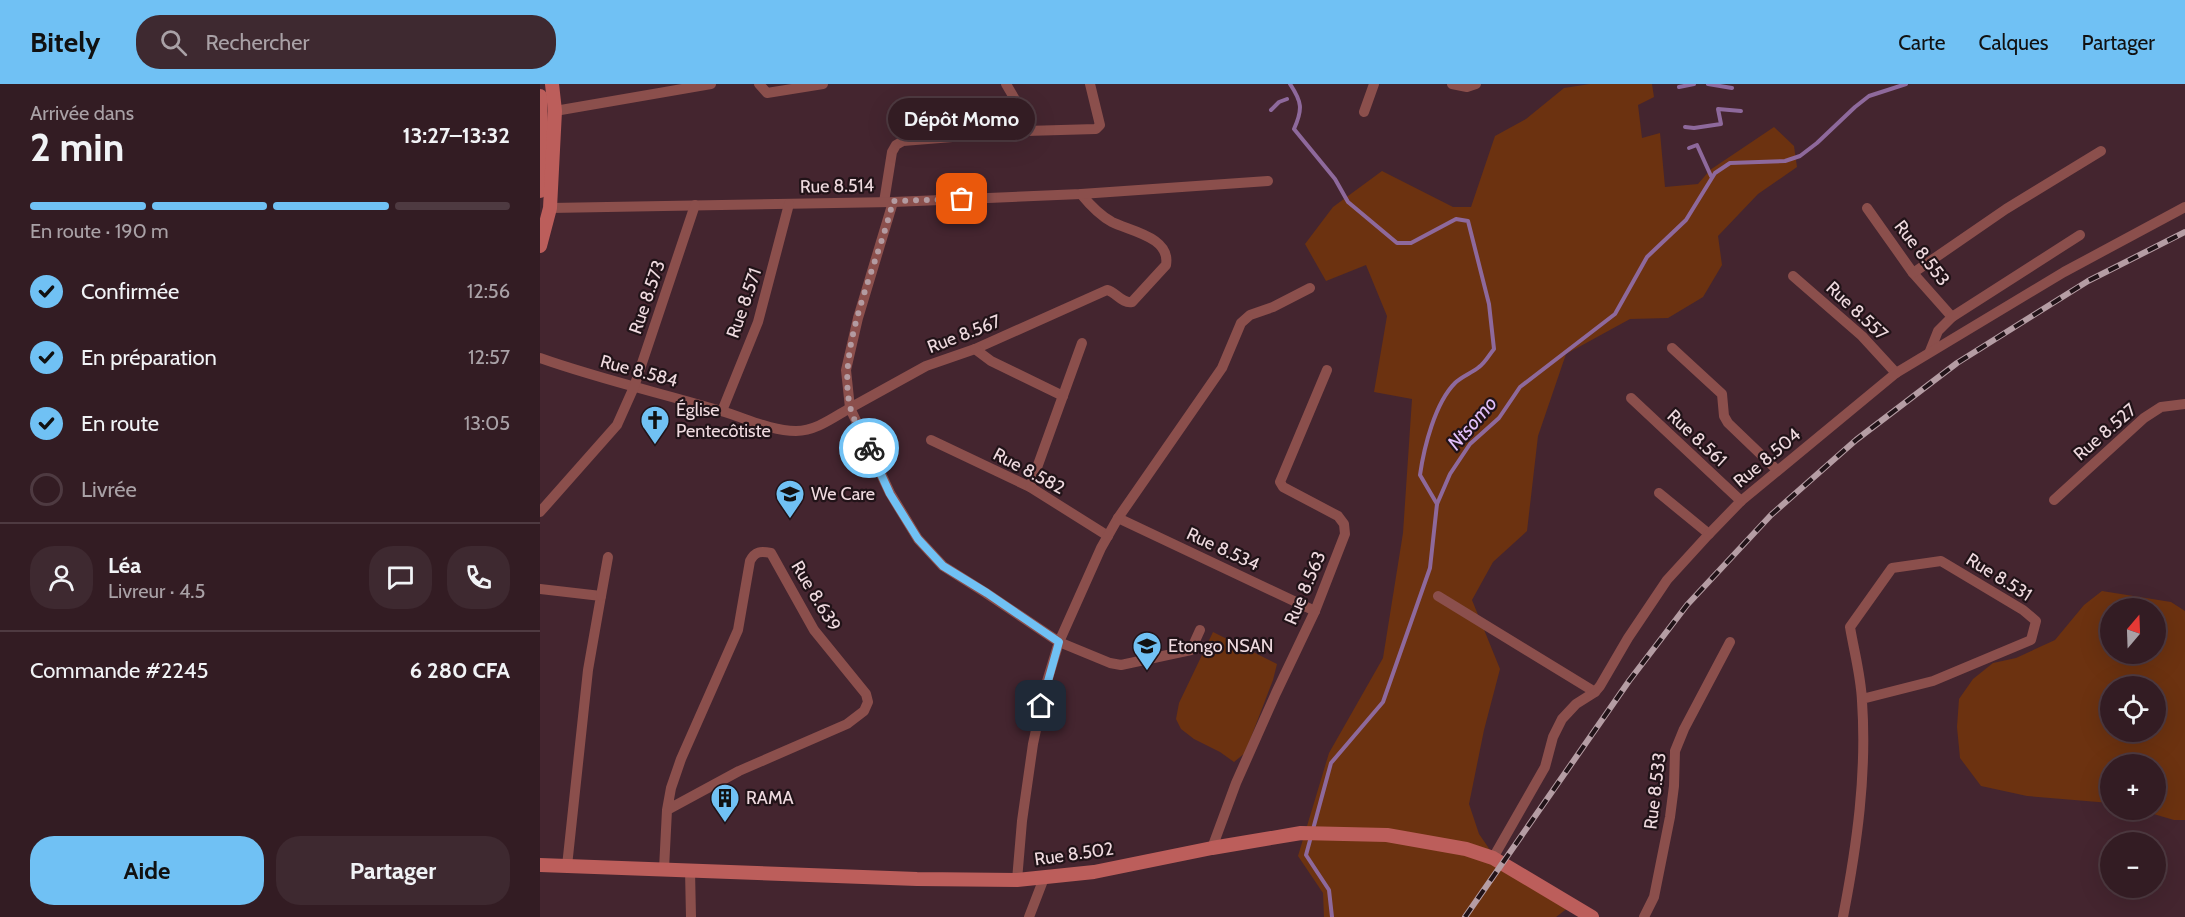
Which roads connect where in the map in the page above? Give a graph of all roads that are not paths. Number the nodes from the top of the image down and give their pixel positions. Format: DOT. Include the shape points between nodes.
graph roads {
  1 [pos="552,84"];
  2 [pos="711,84"];
  3 [pos="759,84"];
  4 [pos="823,84"];
  5 [pos="1006,84"];
  6 [pos="1090,84"];
  7 [pos="1374,84"];
  8 [pos="1452,84"];
  9 [pos="1476,84"];
  10 [pos="540,96"];
  11 [pos="555,111"];
  12 [pos="1364,112"];
  13 [pos="1026,131"];
  14 [pos="2101,151"];
  15 [pos="1268,181"];
  16 [pos="540,191"];
  17 [pos="1080,194"];
  18 [pos="889,202"];
  19 [pos="789,204"];
  20 [pos="695,205"];
  21 [pos="2185,207"];
  22 [pos="550,208"];
  23 [pos="1868,208"];
  24 [pos="2080,235"];
  25 [pos="540,246"];
  26 [pos="1913,273"];
  27 [pos="1793,276"];
  28 [pos="1310,288"];
  29 [pos="1952,317"];
  30 [pos="1082,343"];
  31 [pos="1672,348"];
  32 [pos="975,349"];
  33 [pos="1930,352"];
  34 [pos="540,358"];
  35 [pos="1327,370"];
  36 [pos="1896,373"];
  37 [pos="634,387"];
  38 [pos="1063,396"];
  39 [pos="1631,399"];
  40 [pos="2185,404"];
  41 [pos="850,408"];
  42 [pos="722,411"];
  43 [pos="932,440"];
  44 [pos="1778,470"];
  45 [pos="1029,486"];
  46 [pos="1659,493"];
  47 [pos="2054,500"];
  48 [pos="1741,501"];
  49 [pos="540,512"];
  50 [pos="1118,518"];
  51 [pos="1708,534"];
  52 [pos="1108,536"];
  53 [pos="608,557"];
  54 [pos="540,588"];
  55 [pos="601,596"];
  56 [pos="1438,596"];
  57 [pos="1315,611"];
  58 [pos="1200,630"];
  59 [pos="1059,642"];
  60 [pos="1730,642"];
  61 [pos="1595,692"];
  62 [pos="1862,699"];
  63 [pos="667,810"];
  64 [pos="1212,848"];
  65 [pos="1492,858"];
  66 [pos="540,864"];
  67 [pos="567,866"];
  68 [pos="664,870"];
  69 [pos="690,870"];
  70 [pos="1044,878"];
  71 [pos="1017,880"];
  72 [pos="691,917"];
  73 [pos="1029,917"];
  74 [pos="1592,917"];
  75 [pos="1644,917"];
  76 [pos="1843,917"];
  1 -- 11 [label="main road"];
  2 -- 11 [label="street"];
  3 -- 4 [label="street" via="767,93"];
  5 -- 13 [label="street"];
  6 -- 13 [label="street" via="1101,125 1095,129"];
  7 -- 12 [label="street"];
  8 -- 9 [label="street"];
  10 -- 16 [label="main road"];
  11 -- 22 [label="main road"];
  13 -- 18 [label="street" via="903,141 892,152"];
  14 -- 26 [label="street" via="2015,203"];
  15 -- 17 [label="street, Rue 8.514"];
  17 -- 18 [label="street, Rue 8.514"];
  17 -- 32 [label="street, Rue 8.567" via="1100,215 1160,243 1166,265 1132,302 1107,290"];
  18 -- 19 [label="street, Rue 8.514"];
  18 -- 41 [label="street" via="887,227 846,370"];
  19 -- 20 [label="street, Rue 8.514"];
  19 -- 42 [label="street, Rue 8.571" via="758,322"];
  20 -- 22 [label="street, Rue 8.514"];
  20 -- 37 [label="street, Rue 8.573"];
  21 -- 33 [label="street, Rue 8.504" via="2064,272"];
  22 -- 25 [label="main road"];
  23 -- 26 [label="street, Rue 8.553"];
  24 -- 29 [label="street"];
  26 -- 29 [label="street, Rue 8.553"];
  27 -- 36 [label="street, Rue 8.557" via="1862,336"];
  28 -- 50 [label="street" via="1250,315 1241,323 1222,368"];
  29 -- 33 [label="street" via="1938,331"];
  30 -- 38 [label="street"];
  31 -- 44 [label="street" via="1722,394 1728,423"];
  32 -- 38 [label="street" via="991,362"];
  32 -- 41 [label="street, Rue 8.567" via="926,366"];
  33 -- 36 [label="street, Rue 8.504"];
  34 -- 37 [label="street, Rue 8.584"];
  35 -- 57 [label="street, Rue 8.563" via="1280,482 1338,516 1344,524 1345,534"];
  36 -- 44 [label="street, Rue 8.504"];
  37 -- 42 [label="street, Rue 8.584"];
  37 -- 49 [label="street, Rue 8.573" via="617,425"];
  38 -- 45 [label="street"];
  39 -- 48 [label="street, Rue 8.561"];
  40 -- 47 [label="street, Rue 8.527" via="2162,407 2144,418"];
  41 -- 42 [label="street, Rue 8.584" via="817,427 798,431 777,430"];
  41 -- 59 [label="street" via="890,494 918,539 943,566"];
  43 -- 45 [label="street, Rue 8.582"];
  44 -- 48 [label="street, Rue 8.504"];
  45 -- 52 [label="street, Rue 8.582"];
  46 -- 51 [label="street"];
  48 -- 51 [label="street, Rue 8.504"];
  50 -- 52 [label="street"];
  50 -- 57 [label="street, Rue 8.534"];
  51 -- 61 [label="street, Rue 8.504" via="1667,580"];
  52 -- 59 [label="street"];
  53 -- 55 [label="street"];
  54 -- 55 [label="street"];
  55 -- 67 [label="street" via="588,670"];
  56 -- 61 [label="street"];
  57 -- 64 [label="street, Rue 8.563" via="1241,773"];
  58 -- 59 [label="street" via="1191,650 1121,665"];
  59 -- 71 [label="street" via="1033,744"];
  60 -- 75 [label="street, Rue 8.533" via="1675,751 1670,817 1654,897"];
  61 -- 65 [label="street, Rue 8.504" via="1562,719 1545,767"];
  62 -- 62 [label="street, Rue 8.531" via="1932,681 2031,640 2036,621 1941,561 1892,568 1850,627"];
  62 -- 76 [label="street, Rue 8.531" via="1864,772 1854,862"];
  63 -- 63 [label="street, Rue 8.639" via="681,759 738,630 750,561 762,551 771,554 814,630 866,694 868,702 864,711 847,724 739,771"];
  63 -- 68 [label="street, Rue 8.639"];
  64 -- 65 [label="main road, Rue 8.502" via="1301,833 1387,835 1466,849"];
  64 -- 70 [label="main road, Rue 8.502"];
  65 -- 74 [label="main road, Rue 8.502"];
  66 -- 67 [label="main road, Rue 8.502"];
  67 -- 68 [label="main road, Rue 8.502"];
  68 -- 69 [label="main road, Rue 8.502"];
  69 -- 71 [label="main road, Rue 8.502"];
  69 -- 72 [label="street"];
  70 -- 71 [label="main road, Rue 8.502"];
  70 -- 73 [label="street"];
}
